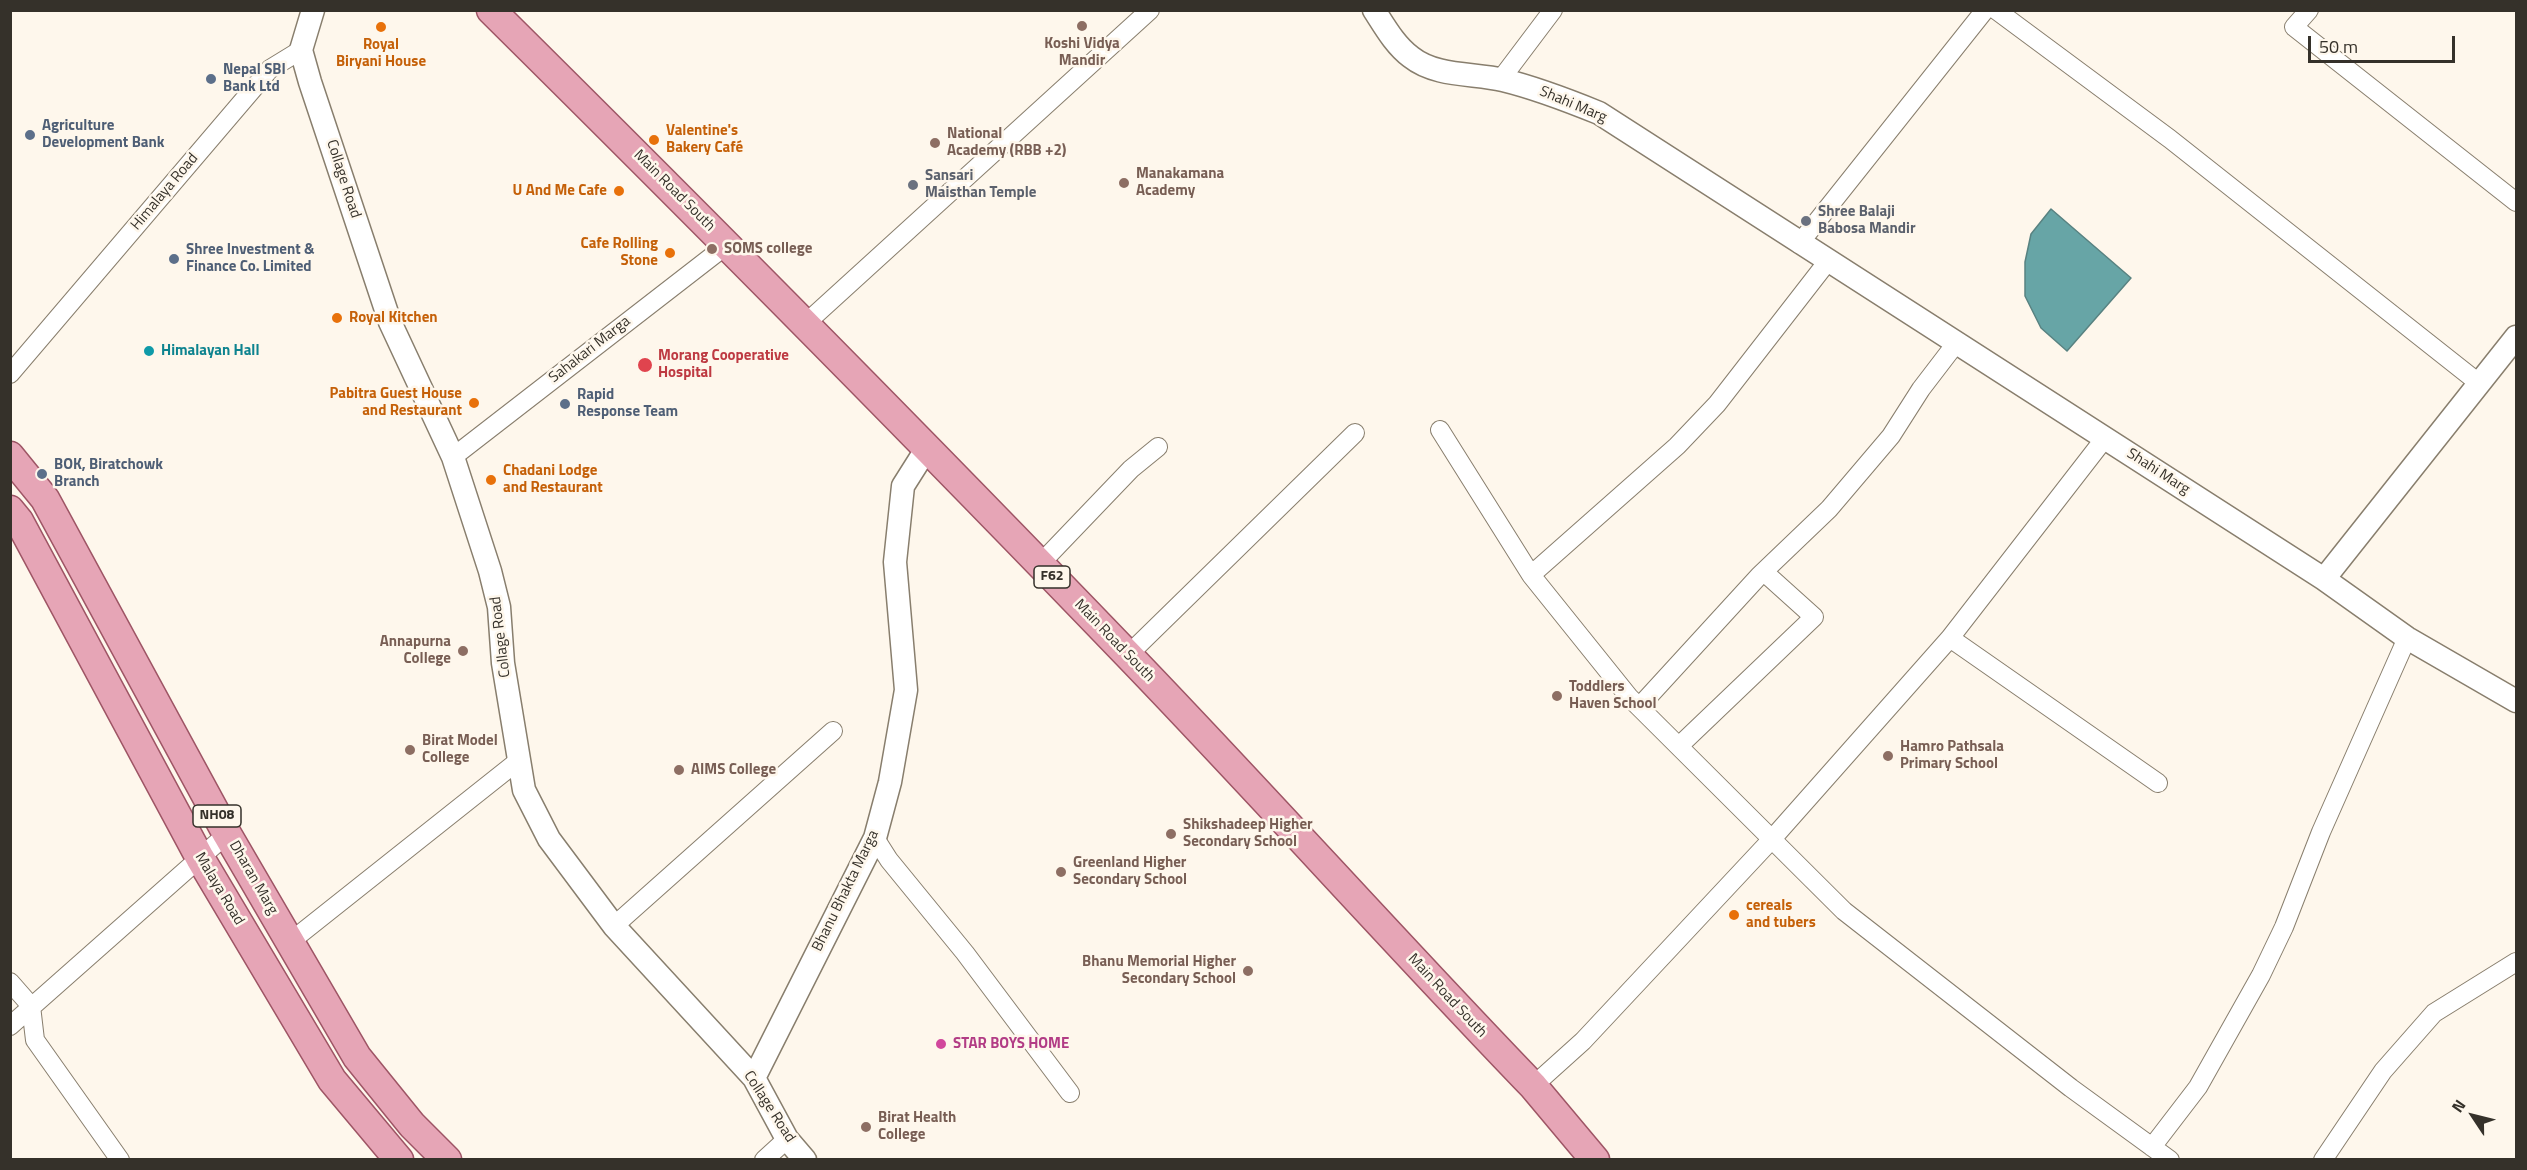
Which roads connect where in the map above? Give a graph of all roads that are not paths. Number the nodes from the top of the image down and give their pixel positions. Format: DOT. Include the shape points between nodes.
graph roads {
  1 [pos="313,10"];
  2 [pos="491,10"];
  3 [pos="1150,10"];
  4 [pos="1374,10"];
  5 [pos="1553,10"];
  6 [pos="1985,10"];
  7 [pos="1996,10"];
  8 [pos="2309,10"];
  9 [pos="301,50"];
  10 [pos="1501,79"];
  11 [pos="2517,202"];
  12 [pos="728,243"];
  13 [pos="1799,244"];
  14 [pos="1828,261"];
  15 [pos="804,325"];
  16 [pos="2517,337"];
  17 [pos="1957,342"];
  18 [pos="10,374"];
  19 [pos="2480,384"];
  20 [pos="1440,430"];
  21 [pos="1355,433"];
  22 [pos="2105,438"];
  23 [pos="1158,447"];
  24 [pos="927,448"];
  25 [pos="10,456"];
  26 [pos="453,457"];
  27 [pos="10,510"];
  28 [pos="1040,564"];
  29 [pos="1764,572"];
  30 [pos="1531,575"];
  31 [pos="2324,579"];
  32 [pos="1950,638"];
  33 [pos="2407,638"];
  34 [pos="1128,655"];
  35 [pos="2517,701"];
  36 [pos="1639,707"];
  37 [pos="833,730"];
  38 [pos="1678,746"];
  39 [pos="518,761"];
  40 [pos="2158,783"];
  41 [pos="227,834"];
  42 [pos="875,838"];
  43 [pos="1772,839"];
  44 [pos="200,858"];
  45 [pos="614,926"];
  46 [pos="290,942"];
  47 [pos="2517,962"];
  48 [pos="10,982"];
  49 [pos="31,1006"];
  50 [pos="10,1026"];
  51 [pos="754,1078"];
  52 [pos="1533,1086"];
  53 [pos="1070,1093"];
  54 [pos="787,1139"];
  55 [pos="2152,1147"];
  56 [pos="120,1160"];
  57 [pos="399,1160"];
  58 [pos="447,1160"];
  59 [pos="764,1160"];
  60 [pos="805,1160"];
  61 [pos="1595,1160"];
  62 [pos="2170,1160"];
  63 [pos="2323,1160"];
  1 -- 9 [label="street"];
  2 -- 12 [label="main road, Main Road South / F62"];
  3 -- 15 [label="street"];
  4 -- 10 [label="street, Shahi Marg" via="1412,58 1434,69"];
  5 -- 10 [label="street"];
  6 -- 13 [label="street"];
  7 -- 19 [label="street" via="2170,139"];
  8 -- 11 [label="street" via="2294,27"];
  9 -- 18 [label="street, Himalaya Road" via="270,69"];
  9 -- 26 [label="street, Collage Road" via="390,322"];
  10 -- 13 [label="street, Shahi Marg" via="1599,113"];
  12 -- 15 [label="main road, Main Road South / F62"];
  12 -- 26 [label="street, Sahakari Marga"];
  13 -- 14 [label="street, Shahi Marg"];
  14 -- 17 [label="street, Shahi Marg"];
  14 -- 30 [label="street" via="1717,404 1677,446"];
  15 -- 24 [label="main road, Main Road South / F62"];
  16 -- 19 [label="street"];
  17 -- 22 [label="street, Shahi Marg"];
  17 -- 29 [label="street" via="1891,436 1829,509"];
  19 -- 31 [label="street"];
  20 -- 30 [label="street"];
  21 -- 34 [label="street"];
  22 -- 31 [label="street, Shahi Marg"];
  22 -- 32 [label="street"];
  23 -- 28 [label="street" via="1131,469"];
  24 -- 28 [label="main road, Main Road South / F62"];
  24 -- 42 [label="street, Bhanu Bhakta Marga" via="903,486 895,562 906,690 890,782"];
  25 -- 41 [label="main road, Dharan Marg / NH08" via="45,499"];
  26 -- 39 [label="street, Collage Road" via="499,607"];
  27 -- 44 [label="main road, Malaya Road / NH08"];
  28 -- 34 [label="main road, Main Road South / F62"];
  29 -- 36 [label="street"];
  29 -- 38 [label="street" via="1814,617"];
  30 -- 36 [label="street"];
  31 -- 33 [label="street, Shahi Marg"];
  32 -- 40 [label="street"];
  32 -- 43 [label="street"];
  33 -- 35 [label="street, Shahi Marg"];
  33 -- 55 [label="street" via="2261,975 2198,1087"];
  34 -- 52 [label="main road, Main Road South / F62"];
  36 -- 38 [label="street"];
  37 -- 45 [label="street"];
  38 -- 43 [label="street"];
  39 -- 45 [label="street, Collage Road" via="524,790 549,839"];
  39 -- 46 [label="street"];
  41 -- 44 [label="street"];
  41 -- 46 [label="main road, Dharan Marg / NH08"];
  42 -- 51 [label="street, Bhanu Bhakta Marga"];
  42 -- 53 [label="street"];
  43 -- 52 [label="street" via="1583,1041"];
  43 -- 55 [label="street" via="1844,911"];
  44 -- 49 [label="street"];
  44 -- 57 [label="main road, Malaya Road / NH08" via="332,1080"];
  45 -- 51 [label="street, Collage Road"];
  46 -- 58 [label="main road, Dharan Marg / NH08" via="357,1058 412,1125"];
  47 -- 63 [label="street" via="2434,1013 2383,1071"];
  48 -- 49 [label="street"];
  49 -- 50 [label="street"];
  49 -- 56 [label="street" via="35,1040"];
  51 -- 54 [label="street, Collage Road"];
  52 -- 61 [label="main road, Main Road South / F62"];
  54 -- 59 [label="street"];
  54 -- 60 [label="street, Collage Road"];
  55 -- 62 [label="street"];
}
